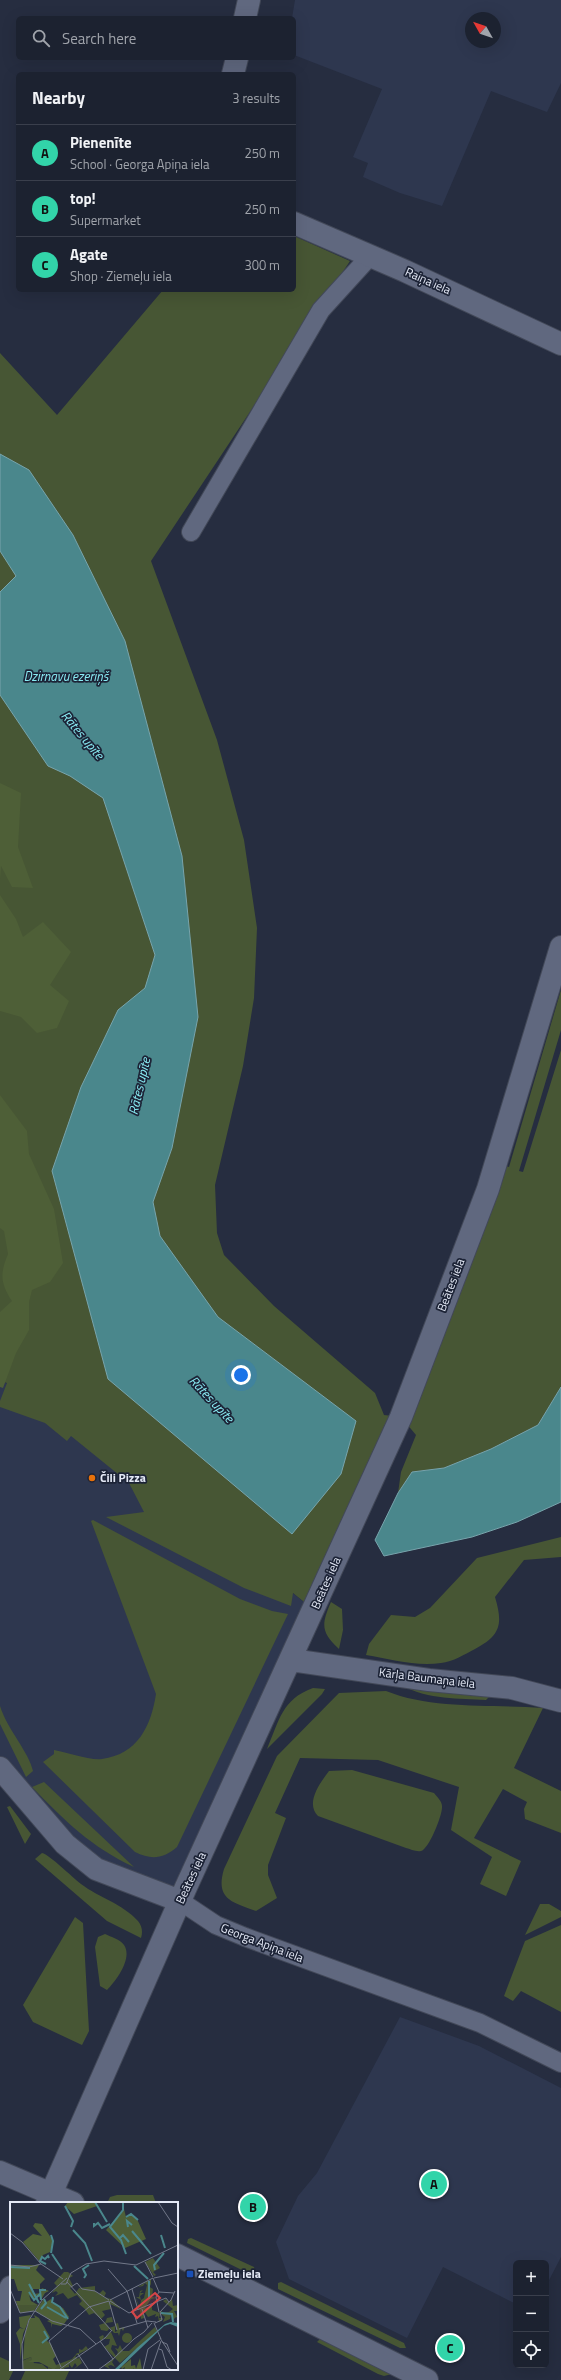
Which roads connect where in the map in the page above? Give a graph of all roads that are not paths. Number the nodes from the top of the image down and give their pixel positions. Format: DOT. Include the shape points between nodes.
graph roads {
  1 [pos="249,0"];
  2 [pos="245,16"];
  3 [pos="236,60"];
  4 [pos="234,72"];
  5 [pos="296,223"];
  6 [pos="371,255"];
  7 [pos="561,344"];
  8 [pos="191,532"];
  9 [pos="561,946"];
  10 [pos="291,1660"];
  11 [pos="561,1701"];
  12 [pos="0,1768"];
  13 [pos="180,1902"];
  14 [pos="561,2063"];
  15 [pos="0,2172"];
  16 [pos="50,2198"];
  17 [pos="68,2202"];
  18 [pos="178,2256"];
  19 [pos="10,2289"];
  20 [pos="0,2312"];
  21 [pos="427,2380"];
  1 -- 2 [label="street"];
  3 -- 4 [label="street"];
  5 -- 6 [label="street, Raiņa iela"];
  6 -- 7 [label="street, Raiņa iela"];
  6 -- 8 [label="street" via="321,310"];
  9 -- 10 [label="street, Beātes iela" via="488,1189 401,1417"];
  10 -- 11 [label="street, Kārļa Baumaņa iela" via="429,1680 512,1688"];
  10 -- 13 [label="street, Beātes iela"];
  12 -- 13 [label="street, Georga Apiņa iela" via="65,1844 96,1869"];
  13 -- 14 [label="street, Georga Apiņa iela" via="216,1925 480,2023"];
  13 -- 16 [label="street, Beātes iela"];
  15 -- 16 [label="street"];
  16 -- 17 [label="street"];
  18 -- 21 [label="street"];
  19 -- 20 [label="street"];
}
